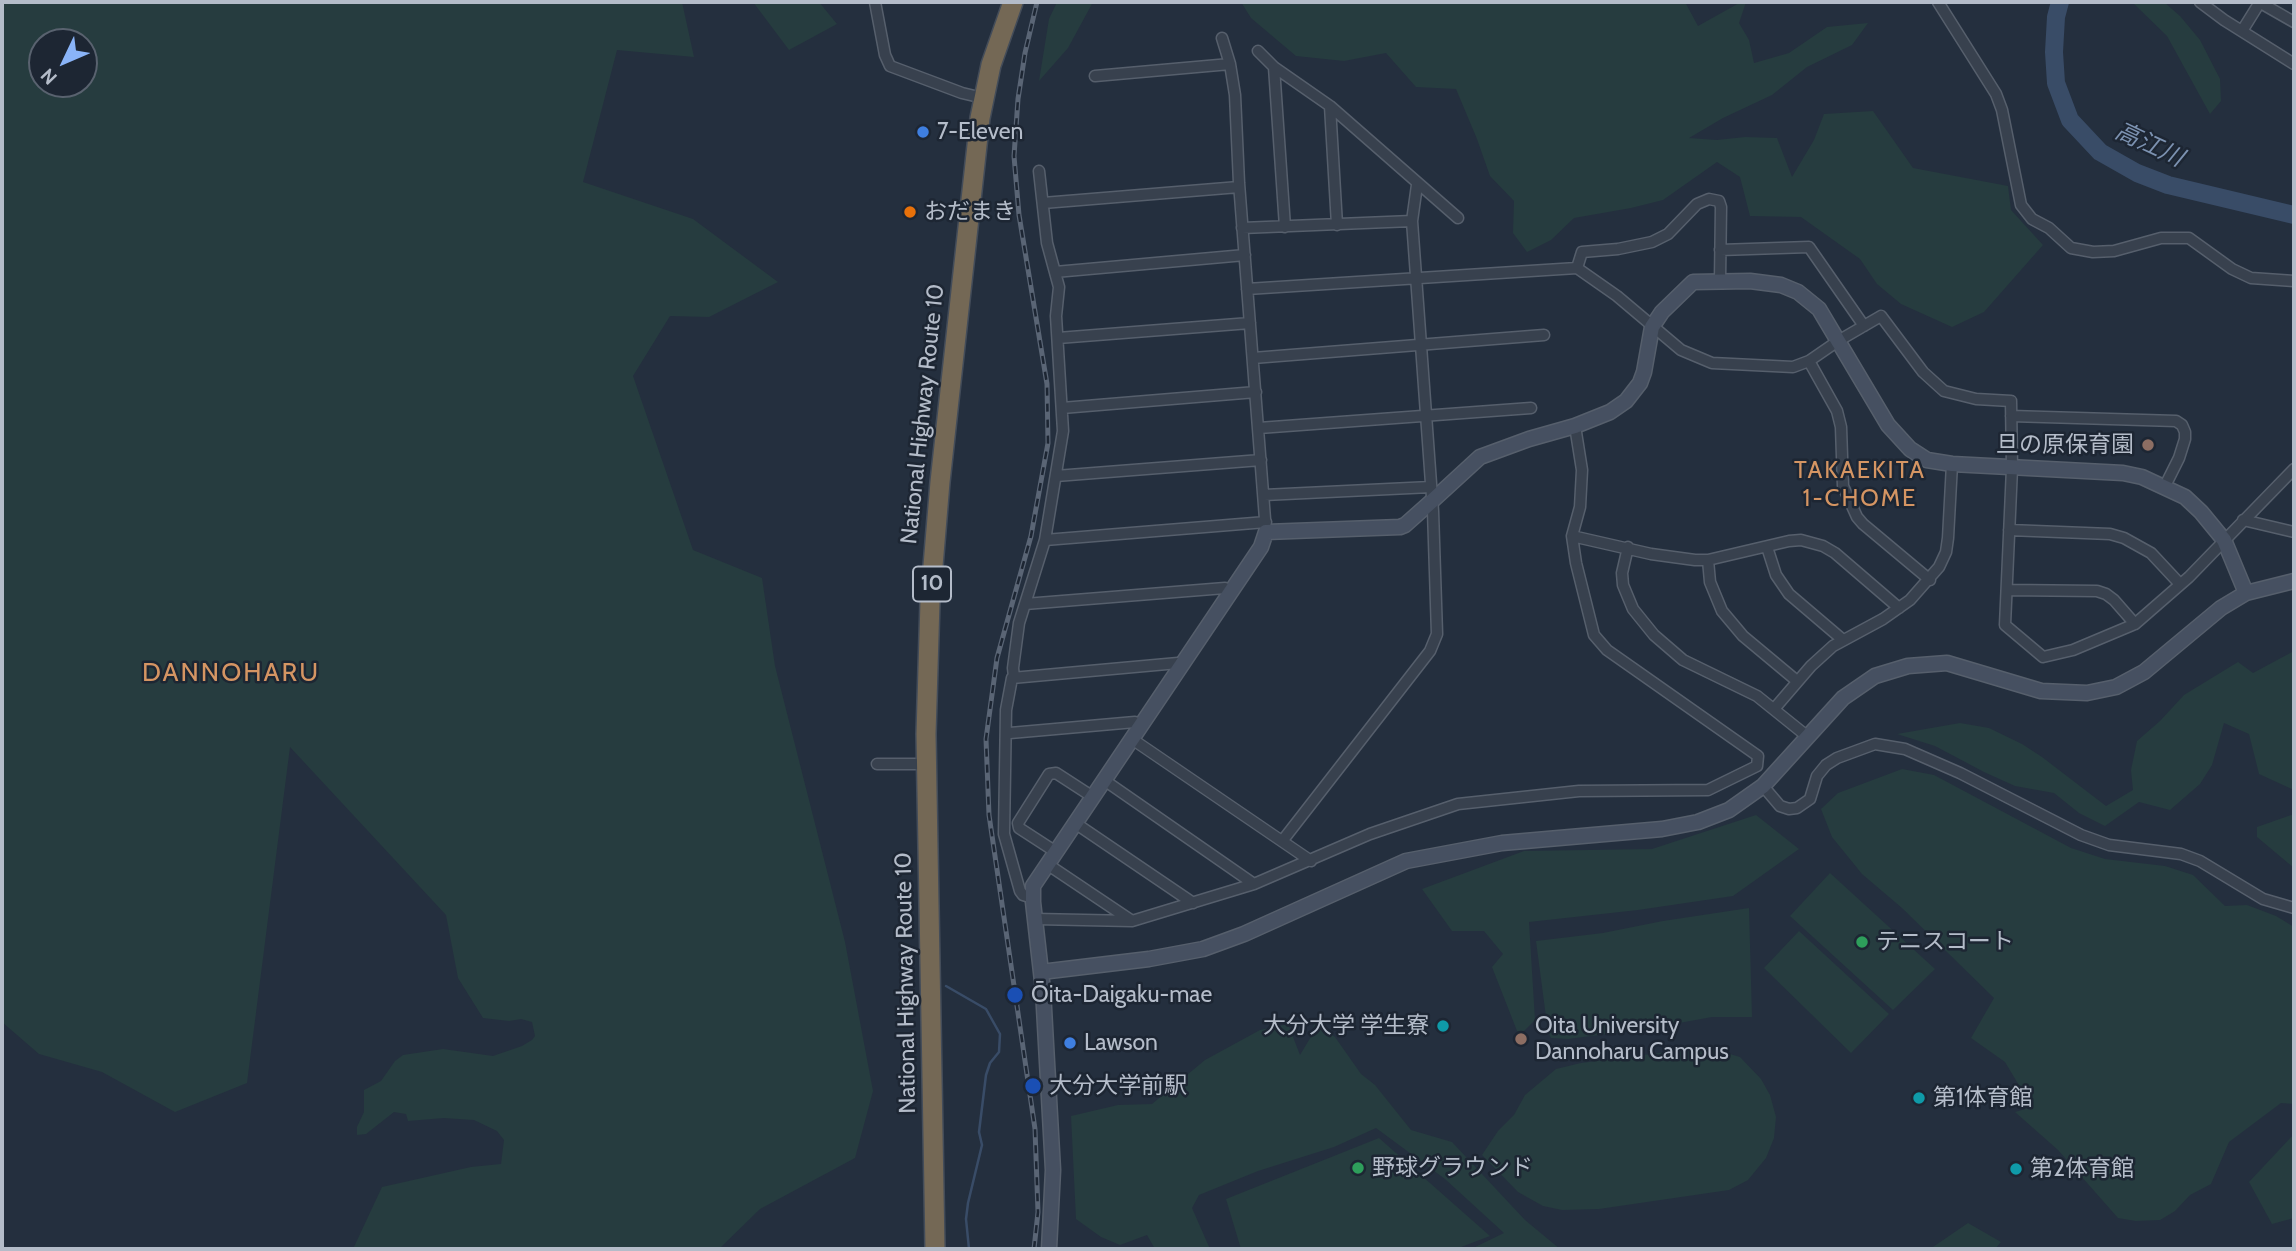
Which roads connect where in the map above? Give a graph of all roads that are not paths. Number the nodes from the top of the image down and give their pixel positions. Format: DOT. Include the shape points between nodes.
graph roads {
  1 [pos="875,2"];
  2 [pos="1013,2"];
  3 [pos="1938,2"];
  4 [pos="2200,2"];
  5 [pos="2260,2"];
  6 [pos="2294,22"];
  7 [pos="2242,32"];
  8 [pos="1222,38"];
  9 [pos="1258,51"];
  10 [pos="1230,64"];
  11 [pos="2294,64"];
  12 [pos="1275,67"];
  13 [pos="1095,76"];
  14 [pos="983,98"];
  15 [pos="1330,106"];
  16 [pos="1039,170"];
  17 [pos="1418,185"];
  18 [pos="1239,187"];
  19 [pos="1043,203"];
  20 [pos="1458,218"];
  21 [pos="1412,221"];
  22 [pos="1337,225"];
  23 [pos="1285,227"];
  24 [pos="1242,228"];
  25 [pos="1720,250"];
  26 [pos="1245,255"];
  27 [pos="1577,268"];
  28 [pos="1055,272"];
  29 [pos="1416,278"];
  30 [pos="1720,280"];
  31 [pos="2294,281"];
  32 [pos="1248,289"];
  33 [pos="1250,323"];
  34 [pos="1864,326"];
  35 [pos="1652,327"];
  36 [pos="1544,335"];
  37 [pos="1058,338"];
  38 [pos="1838,341"];
  39 [pos="1421,345"];
  40 [pos="1253,358"];
  41 [pos="1809,361"];
  42 [pos="1256,392"];
  43 [pos="1062,408"];
  44 [pos="1531,408"];
  45 [pos="1426,416"];
  46 [pos="2011,416"];
  47 [pos="1575,426"];
  48 [pos="1259,428"];
  49 [pos="1261,460"];
  50 [pos="1952,464"];
  51 [pos="2012,468"];
  52 [pos="2294,469"];
  53 [pos="1055,476"];
  54 [pos="2165,486"];
  55 [pos="1432,494"];
  56 [pos="1264,495"];
  57 [pos="2244,520"];
  58 [pos="1266,527"];
  59 [pos="2010,530"];
  60 [pos="2294,531"];
  61 [pos="1572,536"];
  62 [pos="1045,540"];
  63 [pos="2224,540"];
  64 [pos="1628,547"];
  65 [pos="1767,547"];
  66 [pos="1708,560"];
  67 [pos="1930,580"];
  68 [pos="2294,581"];
  69 [pos="2179,583"];
  70 [pos="2007,590"];
  71 [pos="1231,592"];
  72 [pos="2246,593"];
  73 [pos="1025,604"];
  74 [pos="1899,608"];
  75 [pos="2135,624"];
  76 [pos="1843,640"];
  77 [pos="1181,666"];
  78 [pos="1014,677"];
  79 [pos="1797,681"];
  80 [pos="1774,709"];
  81 [pos="1141,725"];
  82 [pos="1010,733"];
  83 [pos="1808,737"];
  84 [pos="1132,738"];
  85 [pos="877,764"];
  86 [pos="927,764"];
  87 [pos="1104,780"];
  88 [pos="1763,786"];
  89 [pos="1093,797"];
  90 [pos="1075,823"];
  91 [pos="1283,841"];
  92 [pos="1051,858"];
  93 [pos="1311,861"];
  94 [pos="1254,884"];
  95 [pos="1033,898"];
  96 [pos="1193,903"];
  97 [pos="2294,908"];
  98 [pos="1035,919"];
  99 [pos="1132,920"];
  100 [pos="1041,972"];
  101 [pos="932,1249"];
  102 [pos="1049,1249"];
  1 -- 14 [label="street" via="890,66"];
  2 -- 14 [label="highway, National Highway Route 10 / 10"];
  3 -- 31 [label="street" via="2003,110 2021,205 2032,219 2071,248 2115,251 2161,238 2189,238 2251,278"];
  4 -- 7 [label="street"];
  5 -- 6 [label="street"];
  5 -- 7 [label="street"];
  7 -- 11 [label="street"];
  8 -- 10 [label="street"];
  9 -- 12 [label="street"];
  10 -- 13 [label="street"];
  10 -- 18 [label="street"];
  12 -- 15 [label="street"];
  12 -- 23 [label="street"];
  14 -- 86 [label="highway, National Highway Route 10 / 10" via="934,541"];
  15 -- 17 [label="street"];
  15 -- 22 [label="street"];
  16 -- 19 [label="street"];
  17 -- 20 [label="street"];
  17 -- 21 [label="street"];
  18 -- 19 [label="street"];
  18 -- 24 [label="street"];
  19 -- 28 [label="street"];
  21 -- 22 [label="street"];
  21 -- 29 [label="street"];
  22 -- 23 [label="street"];
  23 -- 24 [label="street"];
  24 -- 26 [label="street"];
  25 -- 27 [label="street" via="1721,207 1719,201 1709,199 1697,204 1668,234 1652,242 1582,252"];
  25 -- 30 [label="street"];
  25 -- 34 [label="street" via="1809,247"];
  26 -- 28 [label="street"];
  26 -- 32 [label="street"];
  27 -- 29 [label="street"];
  27 -- 35 [label="street"];
  28 -- 37 [label="street"];
  29 -- 32 [label="street"];
  29 -- 39 [label="street"];
  30 -- 35 [label="street" via="1693,282"];
  30 -- 38 [label="street" via="1781,285 1798,292 1819,309"];
  32 -- 33 [label="street"];
  33 -- 37 [label="street"];
  33 -- 40 [label="street"];
  34 -- 38 [label="street"];
  34 -- 46 [label="street" via="1881,316 1923,372 1944,391 2011,401"];
  35 -- 41 [label="street" via="1681,350 1712,363 1793,367"];
  35 -- 47 [label="street" via="1644,372 1633,393 1610,412"];
  36 -- 39 [label="street"];
  37 -- 43 [label="street"];
  38 -- 41 [label="street"];
  38 -- 50 [label="street" via="1888,425 1910,449 1927,460"];
  39 -- 40 [label="street"];
  39 -- 45 [label="street"];
  40 -- 42 [label="street"];
  41 -- 67 [label="street" via="1837,411 1843,486 1857,516"];
  42 -- 43 [label="street"];
  42 -- 48 [label="street"];
  43 -- 53 [label="street" via="1063,435"];
  44 -- 45 [label="street"];
  45 -- 48 [label="street"];
  45 -- 55 [label="street"];
  46 -- 51 [label="street"];
  46 -- 54 [label="street" via="2176,421 2182,425 2185,439"];
  47 -- 55 [label="street" via="1480,457"];
  47 -- 61 [label="street" via="1582,470 1580,507"];
  48 -- 49 [label="street"];
  49 -- 53 [label="street"];
  49 -- 56 [label="street"];
  50 -- 51 [label="street"];
  50 -- 67 [label="street" via="1947,545"];
  51 -- 54 [label="street" via="2123,473"];
  51 -- 59 [label="street"];
  52 -- 57 [label="street"];
  53 -- 62 [label="street"];
  54 -- 63 [label="street" via="2185,497"];
  55 -- 56 [label="street"];
  55 -- 58 [label="street" via="1400,527"];
  55 -- 91 [label="street" via="1434,645"];
  56 -- 58 [label="street"];
  57 -- 60 [label="street"];
  57 -- 63 [label="street"];
  58 -- 62 [label="street"];
  58 -- 71 [label="street" via="1261,547"];
  59 -- 69 [label="street" via="2124,538 2151,553"];
  59 -- 70 [label="street"];
  61 -- 64 [label="street"];
  61 -- 93 [label="street" via="1594,635 1607,650 1758,756 1757,766 1708,790 1579,791 1458,804 1370,834"];
  62 -- 73 [label="street"];
  63 -- 69 [label="street"];
  63 -- 72 [label="street"];
  64 -- 66 [label="street"];
  64 -- 80 [label="street" via="1623,585 1633,609 1654,635 1683,660 1742,687"];
  65 -- 66 [label="street"];
  65 -- 74 [label="street" via="1801,540 1823,546"];
  65 -- 76 [label="street" via="1776,575 1789,594"];
  66 -- 79 [label="street" via="1710,582 1722,611 1743,636"];
  67 -- 74 [label="street"];
  68 -- 72 [label="street"];
  69 -- 75 [label="street"];
  70 -- 75 [label="street" via="2097,591 2115,600"];
  70 -- 75 [label="street" via="2005,625 2043,657 2073,650"];
  71 -- 73 [label="street" via="1225,588"];
  71 -- 77 [label="street"];
  72 -- 83 [label="street" via="2144,672 2116,687 2087,693 2041,691 1947,663 1908,666 1875,676 1843,698"];
  73 -- 78 [label="street"];
  74 -- 76 [label="street"];
  76 -- 79 [label="street"];
  77 -- 78 [label="street"];
  77 -- 81 [label="street"];
  78 -- 95 [label="street" via="1006,710 1003,826 1020,891"];
  79 -- 80 [label="street"];
  80 -- 83 [label="street"];
  81 -- 82 [label="street"];
  81 -- 84 [label="street"];
  83 -- 88 [label="street"];
  84 -- 87 [label="street"];
  84 -- 91 [label="street"];
  85 -- 86 [label="street"];
  86 -- 101 [label="highway, National Highway Route 10 / 10"];
  87 -- 89 [label="street"];
  87 -- 94 [label="street"];
  88 -- 97 [label="street" via="1780,806 1797,808 1810,799 1817,776 1837,758 1875,744 1905,748 2081,835 2109,845 2181,854 2263,899"];
  88 -- 100 [label="street" via="1729,810 1698,822 1502,843 1406,861 1203,949"];
  89 -- 90 [label="street"];
  89 -- 92 [label="street" via="1056,773 1049,774 1018,825"];
  90 -- 92 [label="street"];
  90 -- 96 [label="street"];
  91 -- 93 [label="street"];
  92 -- 95 [label="street" via="1035,883"];
  92 -- 99 [label="street"];
  93 -- 94 [label="street"];
  94 -- 96 [label="street"];
  95 -- 98 [label="street"];
  96 -- 99 [label="street"];
  98 -- 99 [label="street"];
  98 -- 100 [label="street"];
  100 -- 102 [label="street" via="1053,1170"];
}
